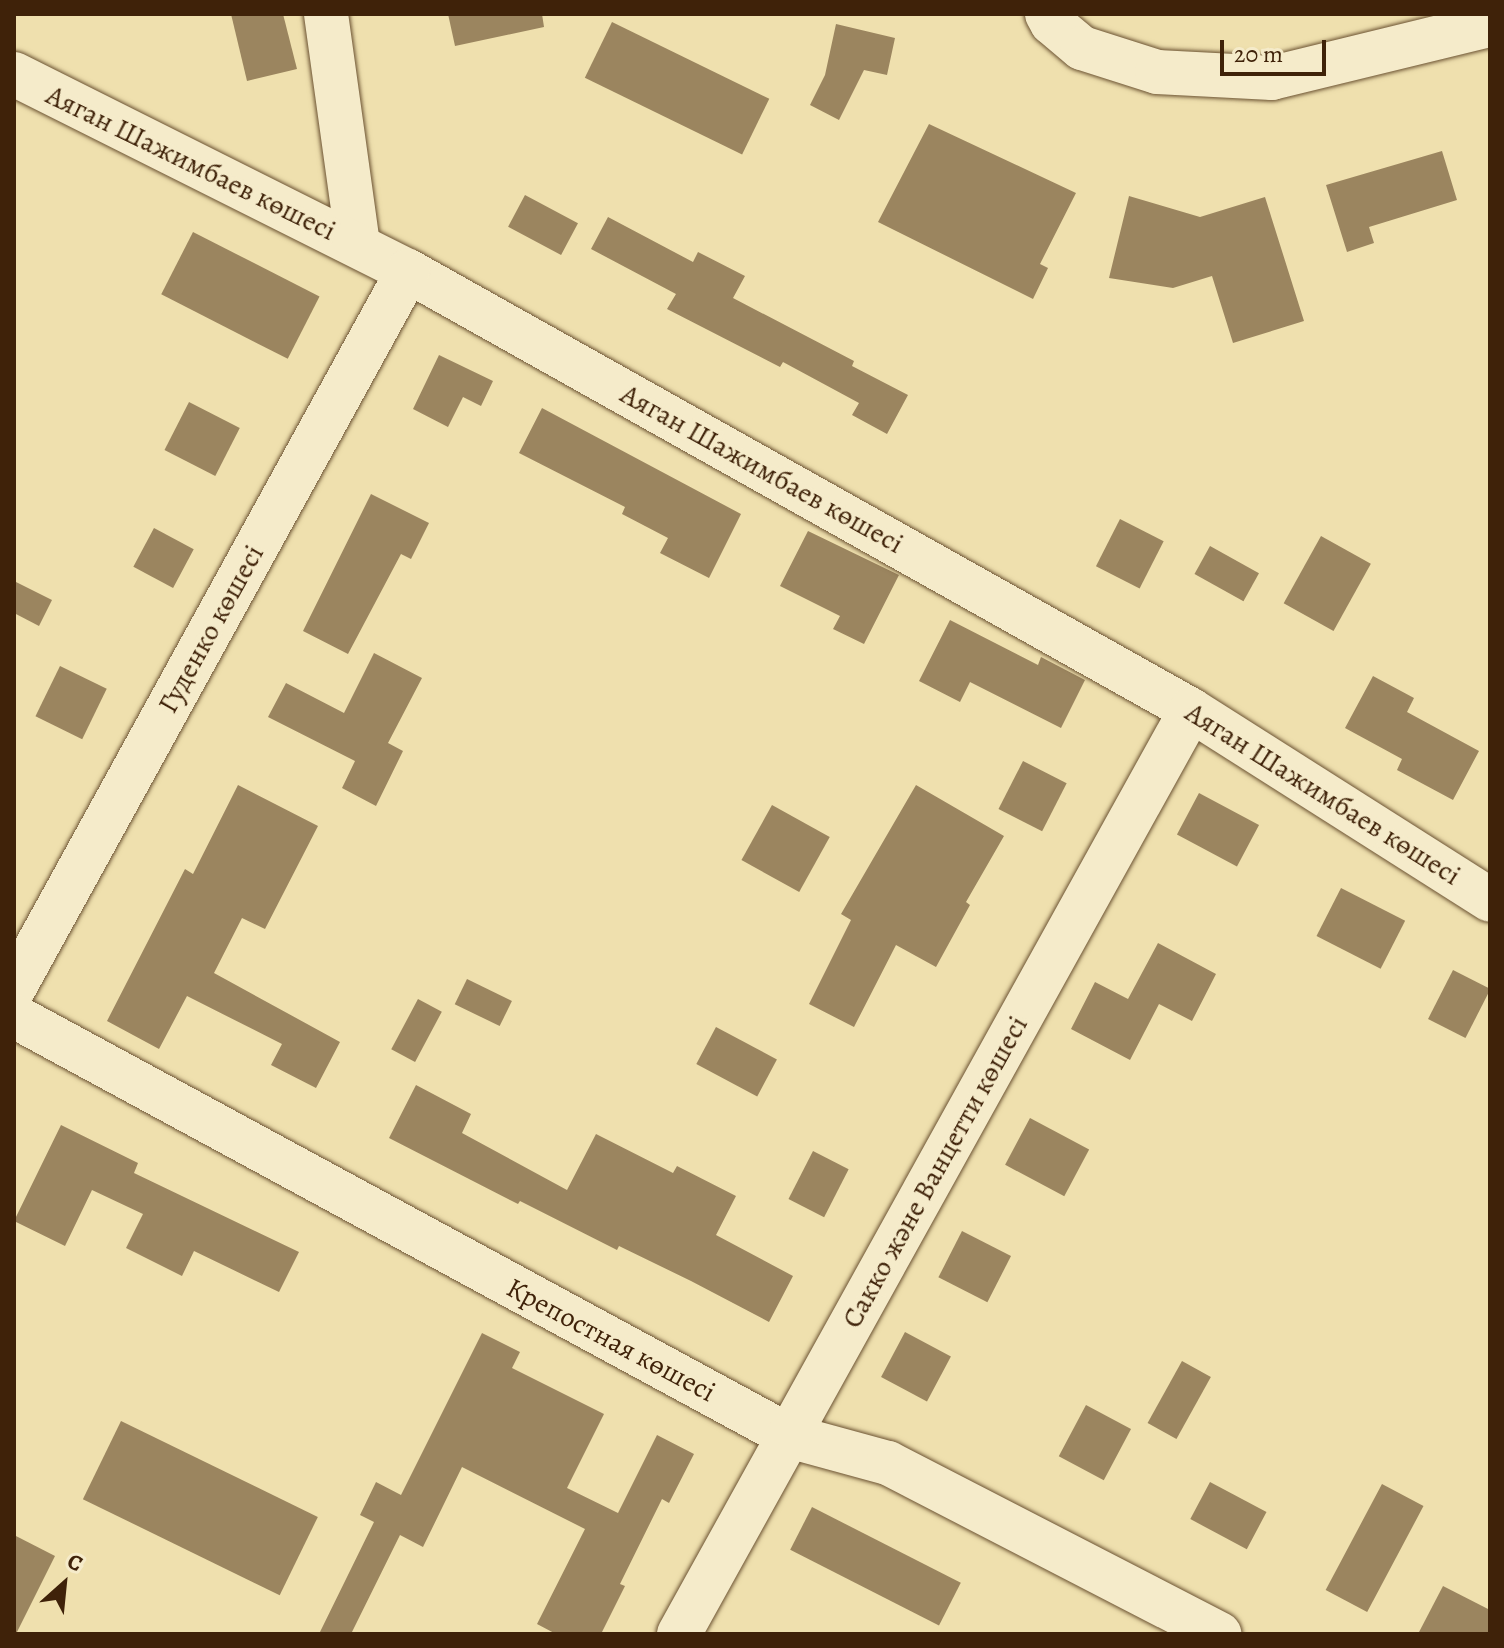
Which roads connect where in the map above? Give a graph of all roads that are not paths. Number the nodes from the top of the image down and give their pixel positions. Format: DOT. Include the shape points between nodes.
graph roads {
  1 [pos="326,14"];
  2 [pos="1047,14"];
  3 [pos="1490,25"];
  4 [pos="1422,27"];
  5 [pos="14,74"];
  6 [pos="358,246"];
  7 [pos="408,271"];
  8 [pos="1191,710"];
  9 [pos="1490,900"];
  10 [pos="14,988"];
  11 [pos="14,1016"];
  12 [pos="789,1436"];
  13 [pos="679,1634"];
  14 [pos="1220,1634"];
  1 -- 6 [label="street"];
  2 -- 4 [label="street" via="1082,48 1157,72 1272,78"];
  3 -- 4 [label="street"];
  5 -- 6 [label="street, Аяган Шажимбаев көшесі"];
  6 -- 7 [label="street, Аяган Шажимбаев көшесі"];
  7 -- 8 [label="street, Аяган Шажимбаев көшесі"];
  7 -- 10 [label="street, Гуденко көшесі"];
  8 -- 9 [label="street, Аяган Шажимбаев көшесі"];
  8 -- 12 [label="street, Сакко және Ванцетти көшесі"];
  11 -- 12 [label="street, Крепостная көшесі"];
  12 -- 13 [label="street, Сакко және Ванцетти көшесі"];
  12 -- 14 [label="street, Крепостная көшесі" via="888,1463"];
}
